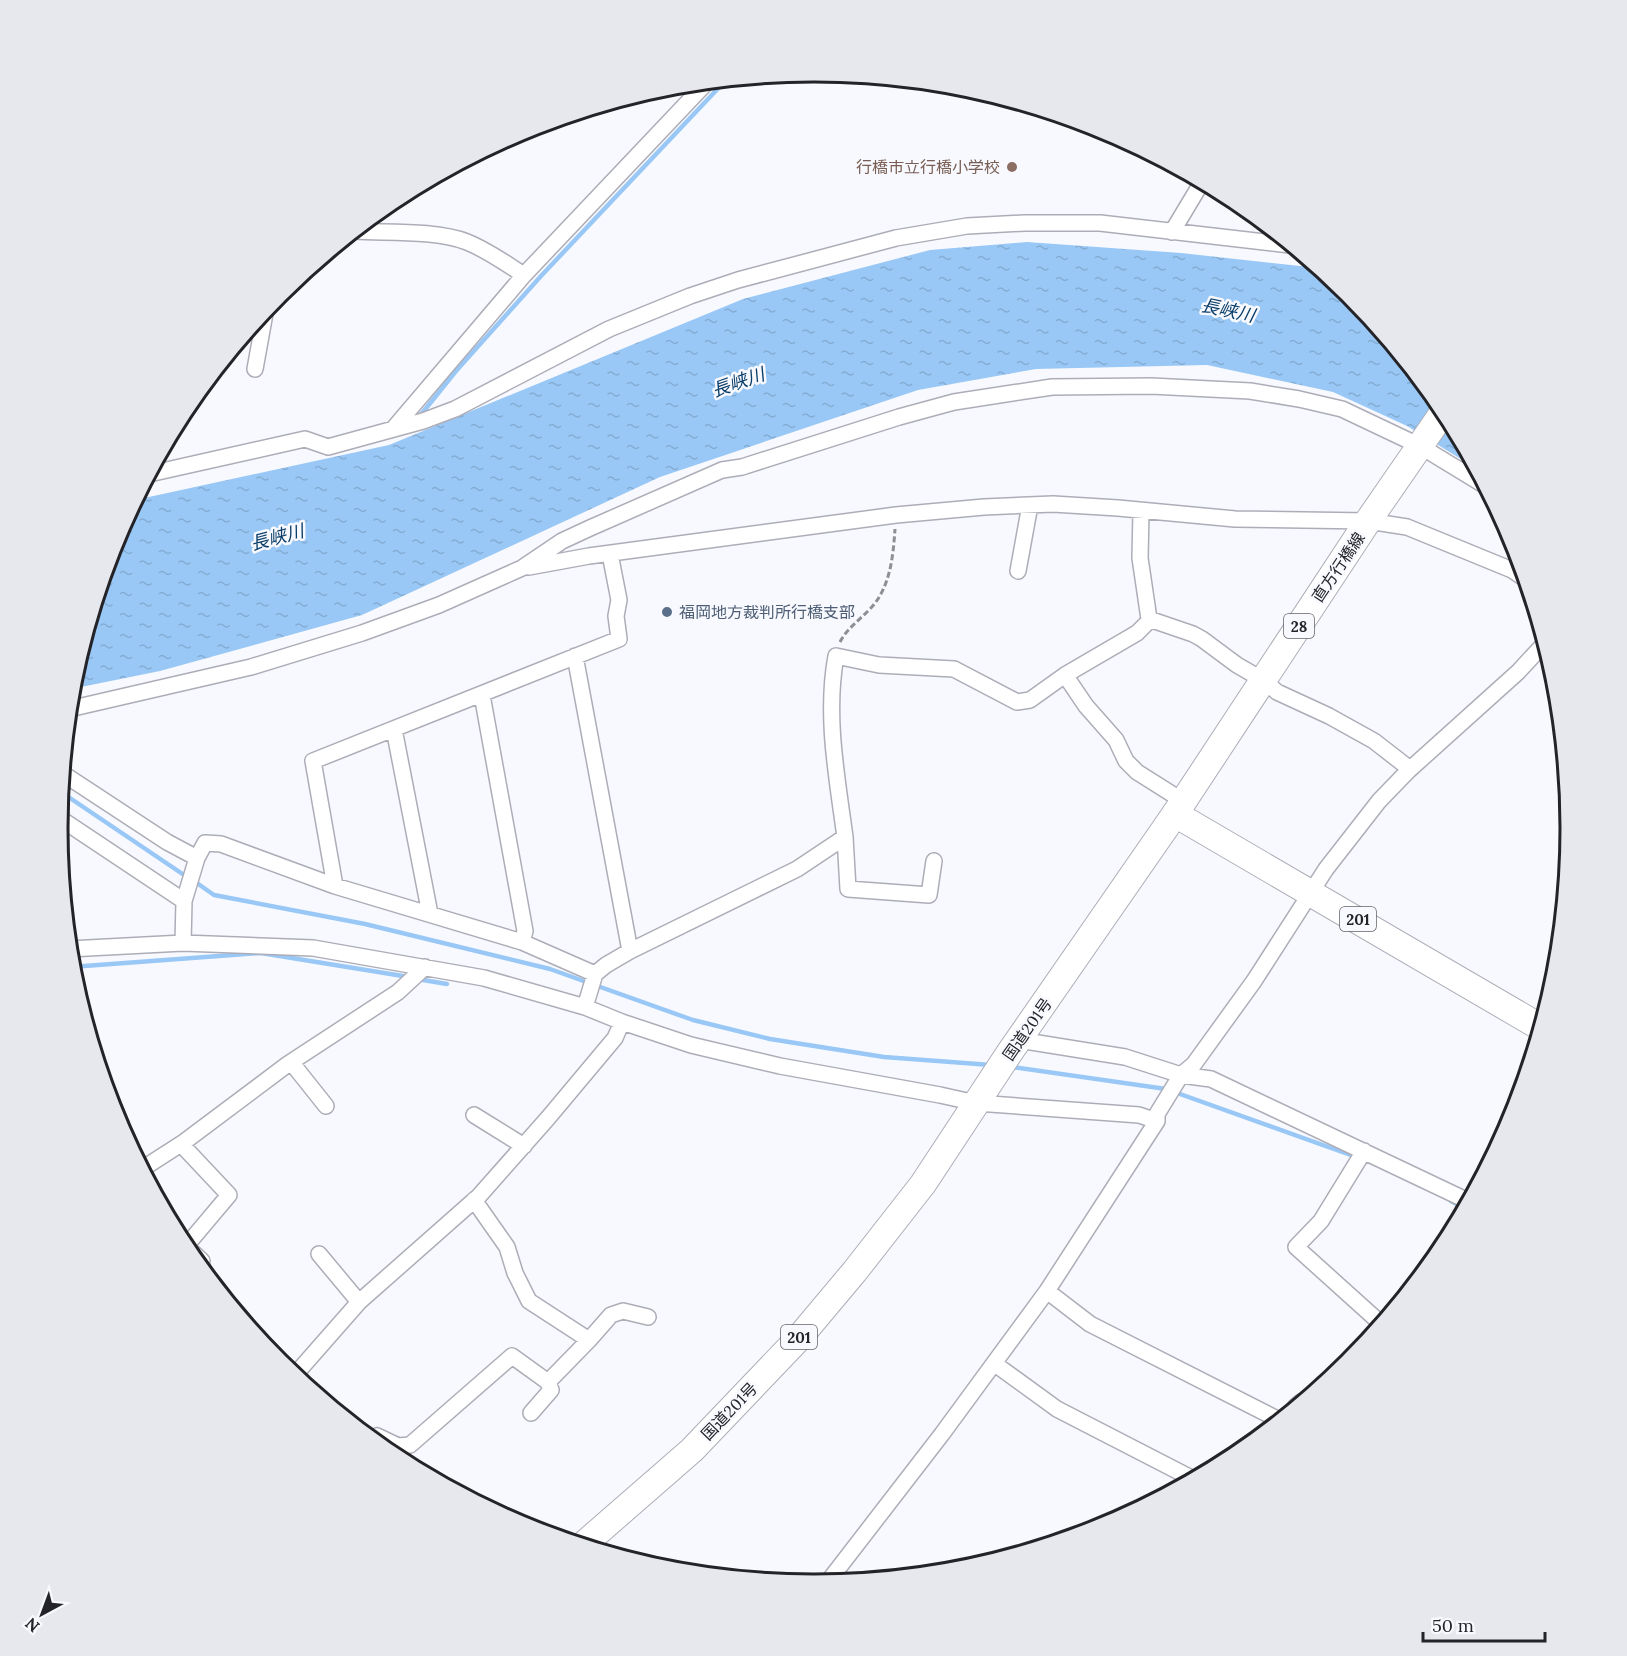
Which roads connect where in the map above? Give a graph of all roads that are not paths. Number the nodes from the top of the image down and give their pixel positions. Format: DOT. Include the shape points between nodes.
graph roads {
  1 [pos="699,91"];
  2 [pos="1198,189"];
  3 [pos="365,232"];
  4 [pos="1172,232"];
  5 [pos="1277,244"];
  6 [pos="524,274"];
  7 [pos="263,325"];
  8 [pos="255,369"];
  9 [pos="1438,420"];
  10 [pos="393,429"];
  11 [pos="1423,442"];
  12 [pos="158,472"];
  13 [pos="1471,476"];
  14 [pos="1030,505"];
  15 [pos="1141,511"];
  16 [pos="1368,521"];
  17 [pos="590,528"];
  18 [pos="610,554"];
  19 [pos="589,556"];
  20 [pos="522,568"];
  21 [pos="1018,571"];
  22 [pos="1514,571"];
  23 [pos="1150,620"];
  24 [pos="1538,651"];
  25 [pos="575,656"];
  26 [pos="1065,675"];
  27 [pos="1263,680"];
  28 [pos="482,694"];
  29 [pos="78,707"];
  30 [pos="394,729"];
  31 [pos="1410,769"];
  32 [pos="69,778"];
  33 [pos="1179,808"];
  34 [pos="68,823"];
  35 [pos="845,837"];
  36 [pos="197,858"];
  37 [pos="934,861"];
  38 [pos="335,886"];
  39 [pos="1311,892"];
  40 [pos="186,896"];
  41 [pos="430,914"];
  42 [pos="522,942"];
  43 [pos="183,944"];
  44 [pos="78,949"];
  45 [pos="630,951"];
  46 [pos="425,967"];
  47 [pos="595,974"];
  48 [pos="587,1003"];
  49 [pos="622,1022"];
  50 [pos="1533,1023"];
  51 [pos="1015,1046"];
  52 [pos="291,1062"];
  53 [pos="1179,1079"];
  54 [pos="978,1100"];
  55 [pos="326,1106"];
  56 [pos="474,1115"];
  57 [pos="1157,1117"];
  58 [pos="181,1144"];
  59 [pos="524,1146"];
  60 [pos="1364,1151"];
  61 [pos="148,1165"];
  62 [pos="1462,1198"];
  63 [pos="474,1200"];
  64 [pos="191,1240"];
  65 [pos="319,1254"];
  66 [pos="1047,1291"];
  67 [pos="359,1302"];
  68 [pos="648,1317"];
  69 [pos="1375,1318"];
  70 [pos="589,1340"];
  71 [pos="995,1364"];
  72 [pos="300,1369"];
  73 [pos="548,1382"];
  74 [pos="531,1413"];
  75 [pos="1272,1417"];
  76 [pos="392,1443"];
  77 [pos="1185,1475"];
  78 [pos="590,1539"];
  79 [pos="835,1573"];
  1 -- 6 [label="street"];
  2 -- 4 [label="street"];
  3 -- 6 [label="street" via="445,236 466,241"];
  4 -- 5 [label="street"];
  4 -- 10 [label="street" via="1100,223 1024,223 967,226 874,244 690,296 609,329 455,409"];
  6 -- 10 [label="street"];
  7 -- 8 [label="street"];
  9 -- 11 [label="main road, 直方行橋線 / 28"];
  10 -- 12 [label="street" via="328,447 305,439"];
  11 -- 13 [label="street"];
  11 -- 16 [label="main road, 直方行橋線 / 28"];
  11 -- 17 [label="street" via="1342,409 1260,393 1151,386 1052,387 954,402 722,470"];
  14 -- 15 [label="street"];
  14 -- 18 [label="street" via="896,515"];
  14 -- 21 [label="street"];
  15 -- 16 [label="street" via="1235,519"];
  15 -- 23 [label="street" via="1140,558"];
  16 -- 22 [label="street" via="1407,527"];
  16 -- 27 [label="main road, 直方行橋線 / 28"];
  17 -- 19 [label="street" via="585,536"];
  17 -- 20 [label="street"];
  18 -- 19 [label="street"];
  18 -- 25 [label="street" via="619,600 619,639"];
  19 -- 20 [label="street"];
  20 -- 29 [label="street" via="439,605 362,633 251,667"];
  23 -- 26 [label="street" via="1137,633"];
  23 -- 27 [label="street" via="1193,634"];
  24 -- 31 [label="street"];
  25 -- 28 [label="street"];
  25 -- 45 [label="street"];
  26 -- 33 [label="street" via="1116,740 1126,761"];
  26 -- 35 [label="street" via="1030,700 1017,702 954,669 879,665 836,656 831,725"];
  27 -- 31 [label="street" via="1286,697 1374,741"];
  27 -- 33 [label="main road, 直方行橋線 / 28"];
  28 -- 30 [label="street"];
  28 -- 42 [label="street" via="525,931"];
  30 -- 38 [label="street" via="313,761"];
  30 -- 41 [label="street"];
  31 -- 39 [label="street" via="1379,801"];
  32 -- 36 [label="street"];
  33 -- 39 [label="main road, 201"];
  33 -- 51 [label="main road, 国道201号 / 201"];
  34 -- 40 [label="street"];
  35 -- 37 [label="street" via="848,889 929,895"];
  35 -- 45 [label="street" via="797,868"];
  36 -- 38 [label="street" via="205,843 221,844"];
  36 -- 40 [label="street"];
  38 -- 41 [label="street"];
  39 -- 50 [label="main road, 201"];
  39 -- 53 [label="street" via="1247,990"];
  40 -- 43 [label="street"];
  41 -- 42 [label="street"];
  42 -- 47 [label="street"];
  43 -- 44 [label="street"];
  43 -- 46 [label="street" via="313,948"];
  45 -- 47 [label="street"];
  46 -- 48 [label="street"];
  46 -- 52 [label="street" via="398,992"];
  47 -- 48 [label="street"];
  48 -- 49 [label="street"];
  49 -- 54 [label="street" via="691,1045 769,1064"];
  49 -- 59 [label="street" via="615,1038"];
  51 -- 53 [label="street" via="1125,1057"];
  51 -- 54 [label="main road, 国道201号 / 201"];
  52 -- 55 [label="street"];
  52 -- 58 [label="street"];
  53 -- 57 [label="street"];
  53 -- 60 [label="street" via="1211,1079"];
  54 -- 57 [label="street"];
  54 -- 78 [label="main road, 国道201号 / 201" via="923,1184 798,1339 692,1450"];
  56 -- 59 [label="street"];
  57 -- 66 [label="street"];
  58 -- 61 [label="street"];
  58 -- 64 [label="street" via="229,1195"];
  59 -- 63 [label="street"];
  60 -- 62 [label="street"];
  60 -- 69 [label="street" via="1321,1221 1296,1247"];
  63 -- 67 [label="street"];
  63 -- 70 [label="street" via="507,1247 529,1301"];
  65 -- 67 [label="street"];
  66 -- 71 [label="street"];
  66 -- 75 [label="street" via="1090,1324"];
  67 -- 72 [label="street"];
  68 -- 70 [label="street" via="623,1311 611,1315"];
  70 -- 73 [label="street"];
  71 -- 77 [label="street" via="1057,1409"];
  71 -- 79 [label="street"];
  73 -- 74 [label="street" via="551,1390"];
  73 -- 76 [label="street" via="512,1356 410,1445"];
}
